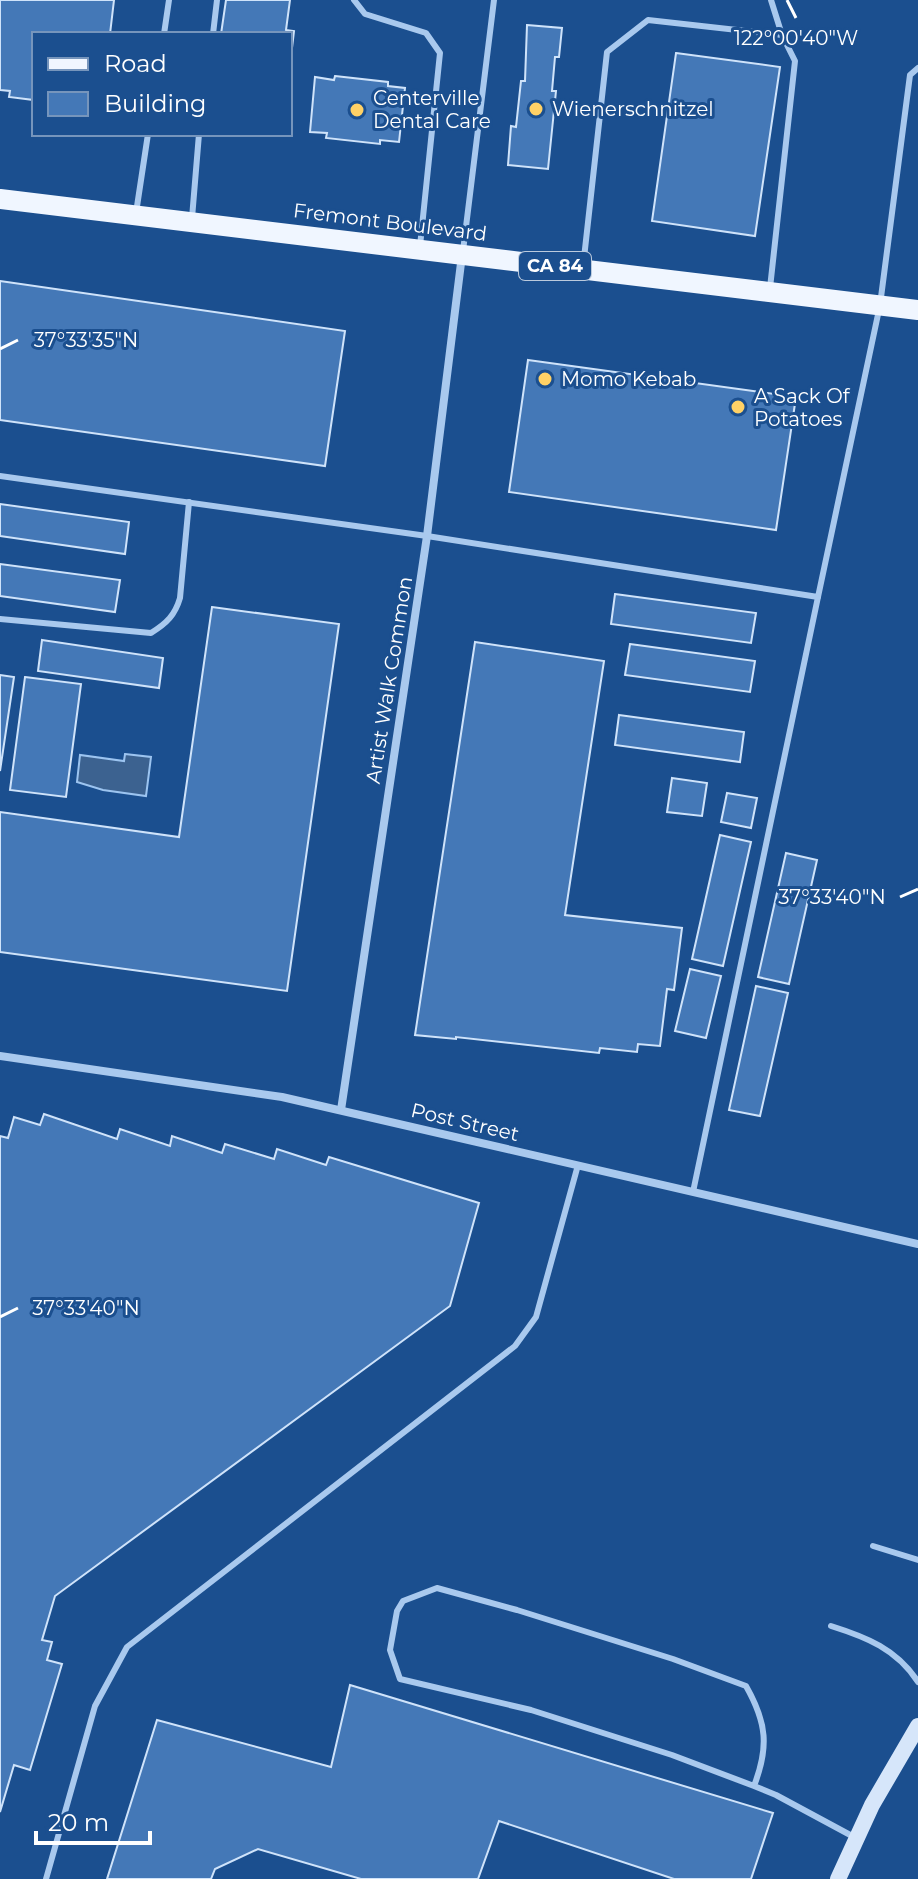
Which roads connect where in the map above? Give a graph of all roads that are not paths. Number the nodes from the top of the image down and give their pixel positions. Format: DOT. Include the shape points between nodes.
graph roads {
  1 [pos="169,0"];
  2 [pos="217,0"];
  3 [pos="354,0"];
  4 [pos="494,0"];
  5 [pos="771,0"];
  6 [pos="164,32"];
  7 [pos="213,32"];
  8 [pos="782,35"];
  9 [pos="918,68"];
  10 [pos="148,136"];
  11 [pos="199,136"];
  12 [pos="0,199"];
  13 [pos="136,215"];
  14 [pos="192,222"];
  15 [pos="420,250"];
  16 [pos="463,255"];
  17 [pos="583,270"];
  18 [pos="770,292"];
  19 [pos="880,305"];
  20 [pos="918,310"];
  21 [pos="0,476"];
  22 [pos="189,502"];
  23 [pos="427,536"];
  24 [pos="818,597"];
  25 [pos="0,619"];
  26 [pos="0,1056"];
  27 [pos="341,1110"];
  28 [pos="578,1165"];
  29 [pos="693,1192"];
  30 [pos="918,1244"];
  31 [pos="873,1546"];
  32 [pos="918,1560"];
  33 [pos="831,1626"];
  34 [pos="918,1682"];
  35 [pos="918,1726"];
  36 [pos="754,1786"];
  37 [pos="857,1839"];
  38 [pos="46,1879"];
  39 [pos="838,1879"];
  1 -- 6 [label="lane"];
  2 -- 7 [label="lane"];
  3 -- 15 [label="lane" via="365,14 426,33 440,53"];
  4 -- 16 [label="lane"];
  5 -- 8 [label="lane"];
  8 -- 17 [label="lane" via="648,20 607,52"];
  8 -- 18 [label="lane" via="795,61"];
  9 -- 19 [label="lane" via="910,75"];
  10 -- 13 [label="lane"];
  11 -- 14 [label="lane"];
  12 -- 13 [label="main road, Fremont Boulevard / CA 84"];
  13 -- 14 [label="main road, Fremont Boulevard / CA 84"];
  14 -- 15 [label="main road, Fremont Boulevard / CA 84"];
  15 -- 16 [label="main road, Fremont Boulevard / CA 84"];
  16 -- 17 [label="main road, Fremont Boulevard / CA 84"];
  16 -- 23 [label="street, Artist Walk Common"];
  17 -- 18 [label="main road, Fremont Boulevard / CA 84"];
  18 -- 19 [label="main road, Fremont Boulevard / CA 84"];
  19 -- 20 [label="main road, Fremont Boulevard / CA 84"];
  19 -- 24 [label="lane"];
  21 -- 22 [label="lane"];
  22 -- 23 [label="lane"];
  22 -- 25 [label="lane" via="176,612 151,633"];
  23 -- 24 [label="lane"];
  23 -- 27 [label="street, Artist Walk Common"];
  24 -- 29 [label="lane"];
  26 -- 27 [label="street, Post Street"];
  27 -- 28 [label="street, Post Street"];
  28 -- 29 [label="street, Post Street"];
  28 -- 38 [label="lane" via="536,1317 515,1346 127,1647 95,1706"];
  29 -- 30 [label="street, Post Street"];
  31 -- 32 [label="lane"];
  33 -- 34 [label="lane" via="892,1652"];
  35 -- 37 [label="street"];
  36 -- 36 [label="lane" via="764,1760 763,1730 746,1686 437,1588 403,1601 397,1611 390,1650 400,1679 531,1710"];
  36 -- 37 [label="lane"];
  37 -- 39 [label="street"];
}
